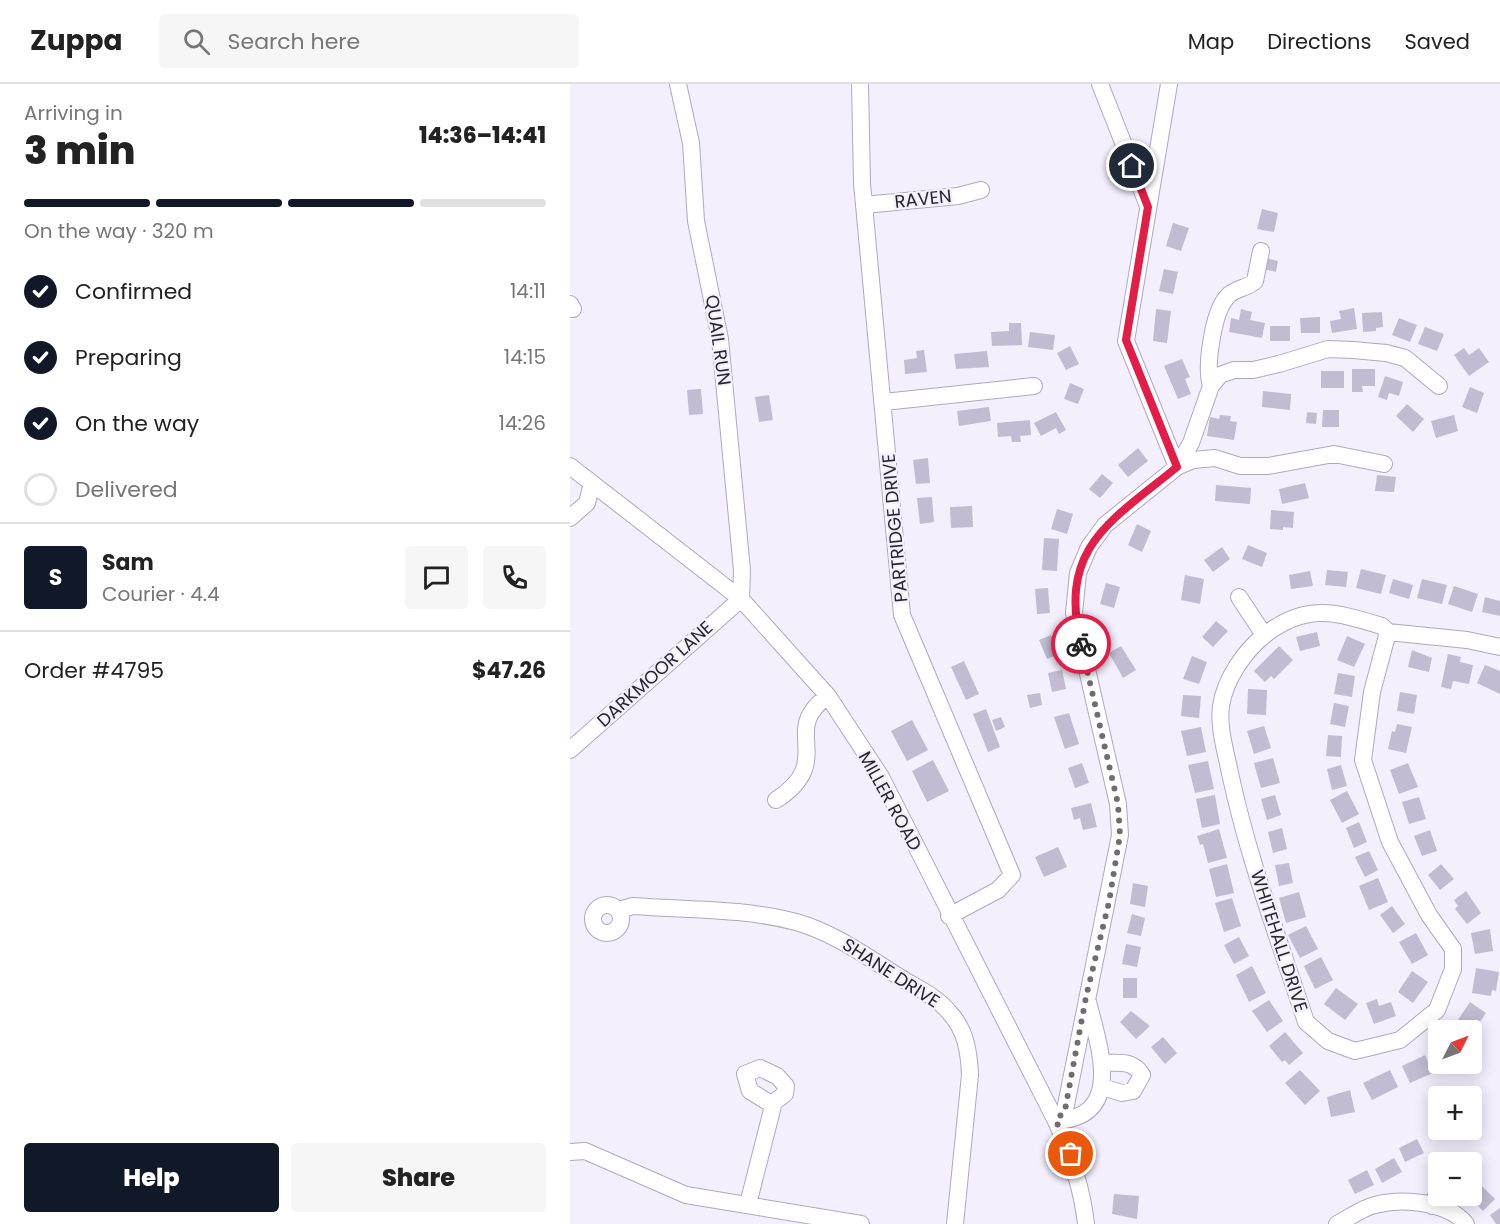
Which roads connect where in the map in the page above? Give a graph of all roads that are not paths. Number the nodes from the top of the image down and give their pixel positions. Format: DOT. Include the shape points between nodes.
graph roads {
  1 [pos="678,84"];
  2 [pos="860,84"];
  3 [pos="1100,84"];
  4 [pos="1169,84"];
  5 [pos="981,190"];
  6 [pos="864,205"];
  7 [pos="1148,207"];
  8 [pos="1261,250"];
  9 [pos="1034,386"];
  10 [pos="1439,386"];
  11 [pos="1210,387"];
  12 [pos="884,402"];
  13 [pos="1384,464"];
  14 [pos="570,466"];
  15 [pos="1177,467"];
  16 [pos="592,483"];
  17 [pos="570,518"];
  18 [pos="1239,597"];
  19 [pos="741,599"];
  20 [pos="1388,632"];
  21 [pos="1264,635"];
  22 [pos="1500,647"];
  23 [pos="828,696"];
  24 [pos="570,750"];
  25 [pos="776,800"];
  26 [pos="619,910"];
  27 [pos="950,916"];
  28 [pos="1086,997"];
  29 [pos="1103,1063"];
  30 [pos="1101,1087"];
  31 [pos="774,1102"];
  32 [pos="1056,1121"];
  33 [pos="570,1152"];
  34 [pos="1428,1200"];
  35 [pos="748,1204"];
  36 [pos="1445,1206"];
  37 [pos="861,1224"];
  38 [pos="955,1224"];
  39 [pos="1086,1224"];
  40 [pos="1337,1224"];
  41 [pos="1466,1224"];
  1 -- 19 [label="street, QUAIL RUN" via="690,143 696,221 720,339 742,570"];
  2 -- 6 [label="street, PARTRIDGE DRIVE"];
  3 -- 7 [label="street"];
  4 -- 7 [label="street"];
  5 -- 6 [label="street, RAVEN" via="958,196"];
  6 -- 12 [label="street, PARTRIDGE DRIVE"];
  7 -- 15 [label="street" via="1126,340"];
  8 -- 11 [label="street" via="1255,281 1228,295 1221,304 1208,361"];
  9 -- 12 [label="street"];
  10 -- 11 [label="street" via="1405,358 1328,349 1253,370 1234,370 1220,375"];
  11 -- 15 [label="street" via="1191,443"];
  12 -- 27 [label="street, PARTRIDGE DRIVE" via="902,615 1011,875 998,890"];
  13 -- 15 [label="street" via="1334,454 1268,466 1240,466 1215,458 1193,460"];
  14 -- 16 [label="street, MILLER ROAD"];
  15 -- 28 [label="street" via="1105,525 1089,547 1078,573 1074,614 1118,804 1120,835"];
  16 -- 17 [label="street" via="586,503"];
  16 -- 19 [label="street, MILLER ROAD"];
  18 -- 21 [label="street"];
  19 -- 23 [label="street, MILLER ROAD"];
  19 -- 24 [label="street, DARKMOOR LANE"];
  20 -- 21 [label="street, WHITEHALL DRIVE" via="1382,626 1330,612 1302,614"];
  20 -- 21 [label="street, WHITEHALL DRIVE" via="1372,692 1363,760 1390,842 1429,915 1453,949 1453,969 1437,1010 1419,1027 1400,1040 1355,1051 1328,1041 1306,1022 1238,808 1224,745 1221,706 1227,684 1245,654"];
  20 -- 22 [label="street, WHITEHALL DRIVE"];
  23 -- 25 [label="street" via="808,719 804,773 790,791"];
  23 -- 27 [label="street, MILLER ROAD" via="881,777"];
  26 -- 38 [label="street, SHANE DRIVE" via="633,906 750,914 796,922 833,936 949,1011 969,1050 970,1075"];
  27 -- 32 [label="street, MILLER ROAD"];
  28 -- 29 [label="street"];
  28 -- 32 [label="street" via="1065,1110"];
  29 -- 30 [label="street"];
  29 -- 30 [label="street" via="1128,1062 1143,1075 1133,1091 1122,1093"];
  30 -- 32 [label="street" via="1096,1102 1085,1112 1071,1120"];
  31 -- 35 [label="street"];
  32 -- 39 [label="street, MILLER ROAD" via="1071,1154 1084,1200"];
  33 -- 35 [label="street" via="585,1151 687,1195"];
  34 -- 40 [label="street" via="1374,1205"];
  35 -- 37 [label="street"];
  36 -- 41 [label="street"];
}
